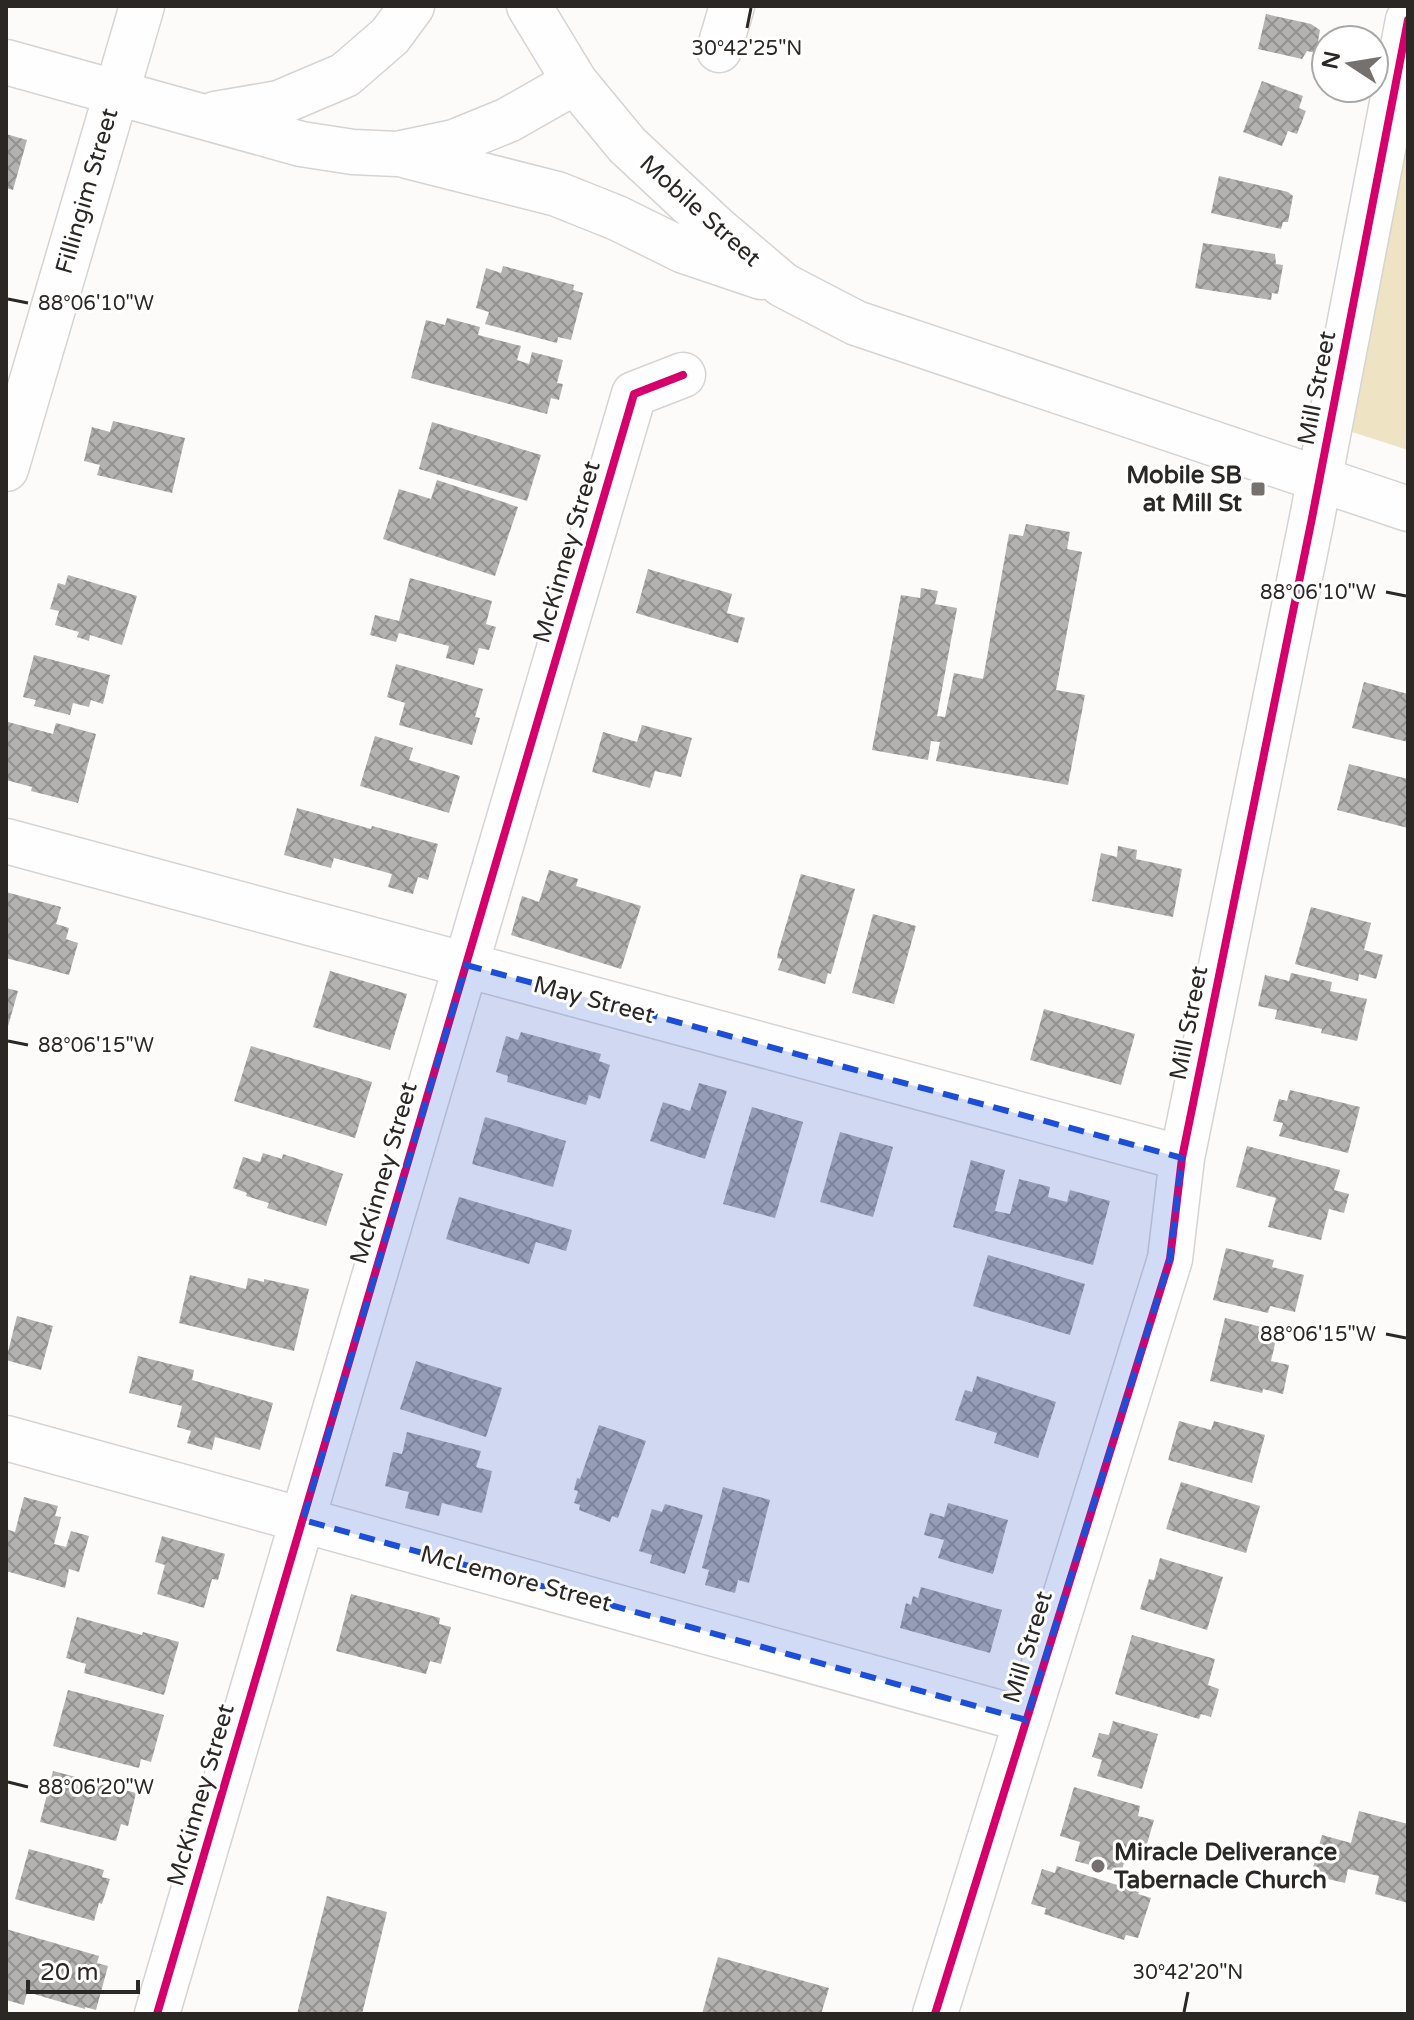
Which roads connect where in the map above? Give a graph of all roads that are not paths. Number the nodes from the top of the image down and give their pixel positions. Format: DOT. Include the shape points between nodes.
graph roads {
  1 [pos="142,6"];
  2 [pos="412,6"];
  3 [pos="529,6"];
  4 [pos="732,6"];
  5 [pos="1408,20"];
  6 [pos="719,50"];
  7 [pos="6,62"];
  8 [pos="575,82"];
  9 [pos="116,91"];
  10 [pos="202,116"];
  11 [pos="397,154"];
  12 [pos="783,285"];
  13 [pos="683,375"];
  14 [pos="6,469"];
  15 [pos="1319,479"];
  16 [pos="1408,509"];
  17 [pos="6,841"];
  18 [pos="466,965"];
  19 [pos="1182,1158"];
  20 [pos="6,1438"];
  21 [pos="303,1520"];
  22 [pos="1026,1720"];
  23 [pos="157,2014"];
  24 [pos="935,2014"];
  1 -- 9 [label="street, Fillingim Street"];
  2 -- 10 [label="street" via="390,36 345,75 279,103"];
  3 -- 8 [label="street, Mobile Street"];
  4 -- 6 [label="street"];
  5 -- 15 [label="street, Mill Street"];
  7 -- 9 [label="street"];
  8 -- 11 [label="street" via="468,137"];
  8 -- 12 [label="street, Mobile Street" via="627,145"];
  9 -- 10 [label="street"];
  9 -- 14 [label="street, Fillingim Street"];
  10 -- 11 [label="street" via="301,144"];
  11 -- 12 [label="street" via="557,194 684,251"];
  12 -- 15 [label="street, Mobile Street" via="856,323"];
  13 -- 18 [label="street, McKinney Street" via="634,394"];
  15 -- 16 [label="street, Mobile Street"];
  15 -- 19 [label="street, Mill Street"];
  17 -- 18 [label="street, May Street"];
  18 -- 19 [label="street, May Street"];
  18 -- 21 [label="street, McKinney Street"];
  19 -- 22 [label="street, Mill Street" via="1170,1259"];
  20 -- 21 [label="street, McLemore Street"];
  21 -- 22 [label="street, McLemore Street"];
  21 -- 23 [label="street, McKinney Street"];
  22 -- 24 [label="street, Mill Street"];
}
